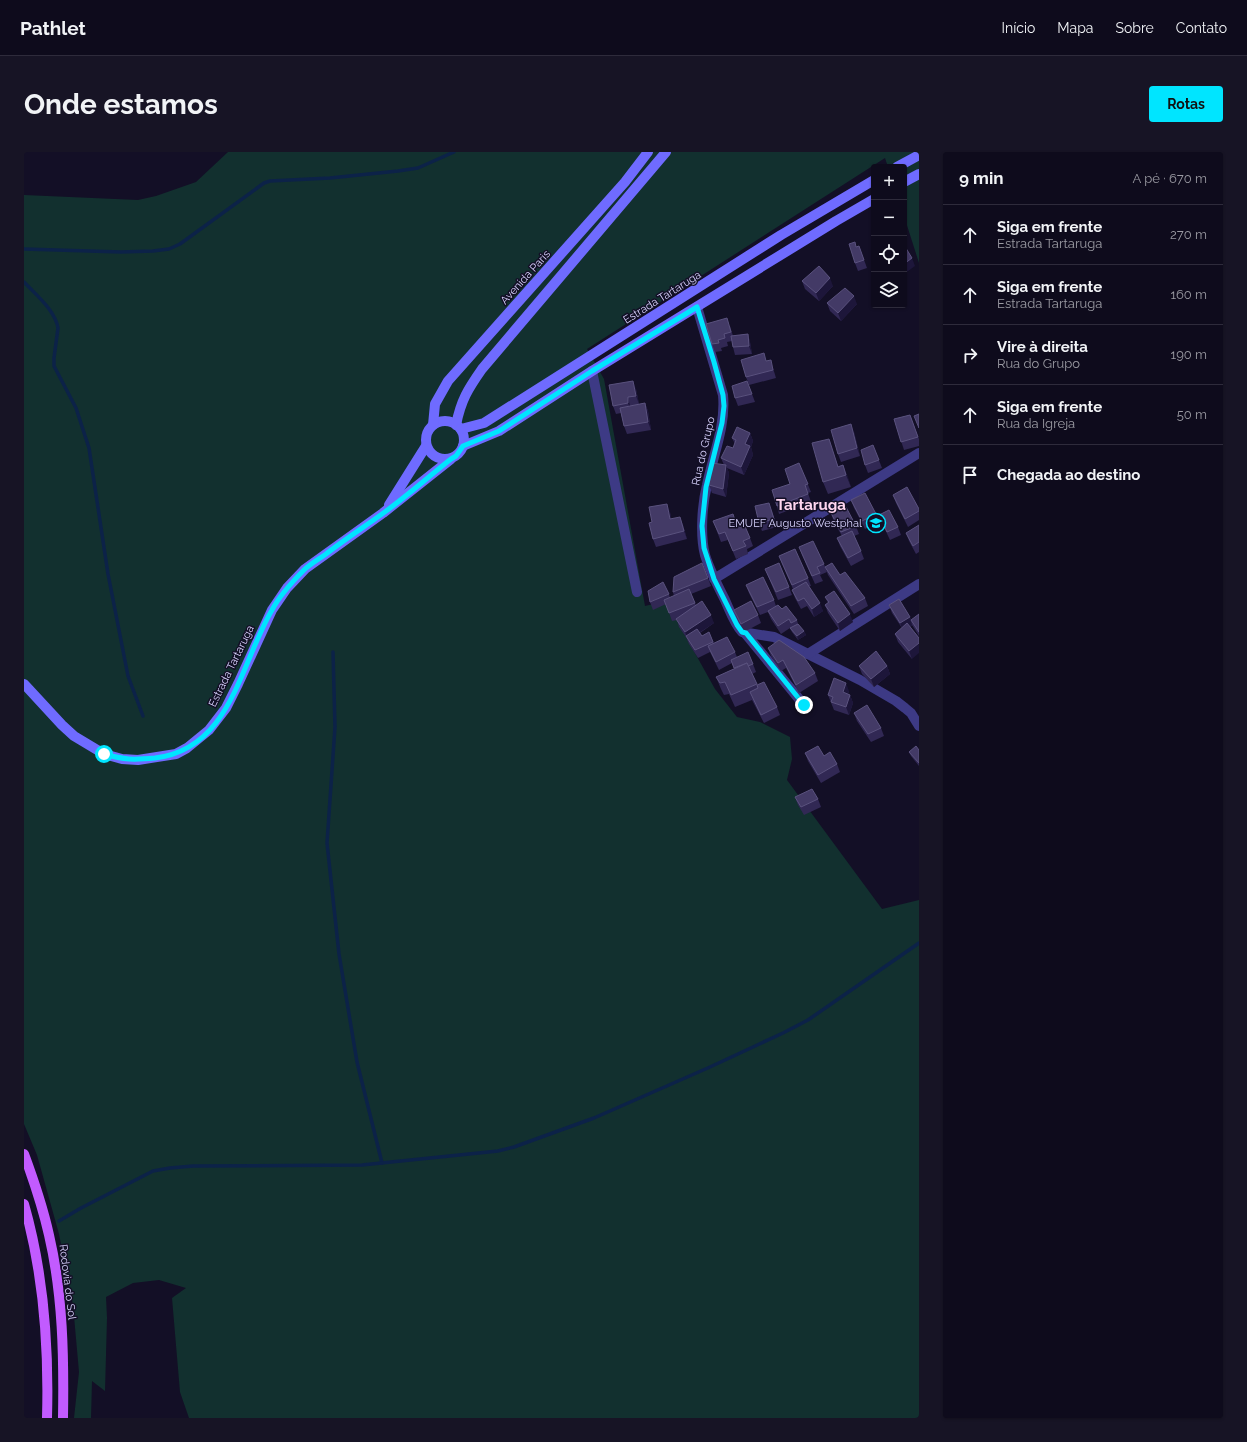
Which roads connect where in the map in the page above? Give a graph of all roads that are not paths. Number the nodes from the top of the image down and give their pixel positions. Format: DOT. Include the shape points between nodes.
graph roads {
  1 [pos="648,152"];
  2 [pos="666,152"];
  3 [pos="919,154"];
  4 [pos="902,164"];
  5 [pos="919,174"];
  6 [pos="907,180"];
  7 [pos="871,182"];
  8 [pos="872,200"];
  9 [pos="697,307"];
  10 [pos="592,371"];
  11 [pos="433,425"];
  12 [pos="458,427"];
  13 [pos="426,446"];
  14 [pos="463,446"];
  15 [pos="919,453"];
  16 [pos="451,459"];
  17 [pos="383,513"];
  18 [pos="714,579"];
  19 [pos="919,584"];
  20 [pos="637,592"];
  21 [pos="746,633"];
  22 [pos="808,654"];
  23 [pos="24,684"];
  24 [pos="804,705"];
  25 [pos="919,726"];
  26 [pos="24,1154"];
  27 [pos="24,1204"];
  28 [pos="47,1418"];
  29 [pos="63,1418"];
  1 -- 11 [label="street, Avenida Paris" via="625,182 448,382 435,404"];
  2 -- 12 [label="street" via="482,369 466,392 459,408"];
  3 -- 4 [label="street"];
  5 -- 6 [label="street"];
  7 -- 12 [label="street, Estrada Tartaruga" via="781,235 484,423"];
  8 -- 9 [label="street"];
  9 -- 10 [label="street"];
  9 -- 18 [label="street, Rua do Grupo" via="724,406 706,487 702,526 705,555"];
  10 -- 14 [label="street" via="499,431"];
  10 -- 20 [label="street"];
  11 -- 12 [label="street" via="445,421"];
  11 -- 13 [label="street" via="426,434"];
  12 -- 14 [label="street" via="464,440"];
  13 -- 16 [label="street" via="429,452 439,459"];
  13 -- 17 [label="street, Estrada Tartaruga"];
  14 -- 16 [label="street"];
  15 -- 18 [label="street"];
  16 -- 17 [label="street, Estrada Tartaruga"];
  17 -- 23 [label="street, Estrada Tartaruga" via="305,569 287,588 272,610 238,684 218,719 204,736 176,754 138,760 104,754 74,736"];
  18 -- 21 [label="street, Rua do Grupo" via="737,625"];
  19 -- 22 [label="street"];
  21 -- 22 [label="street" via="774,637"];
  21 -- 24 [label="street, Rua do Grupo"];
  22 -- 25 [label="street" via="896,701 911,713"];
  26 -- 29 [label="main road, Rodovia do Sol" via="44,1216 56,1269 61,1307"];
  27 -- 28 [label="main road" via="36,1250 45,1315"];
}
